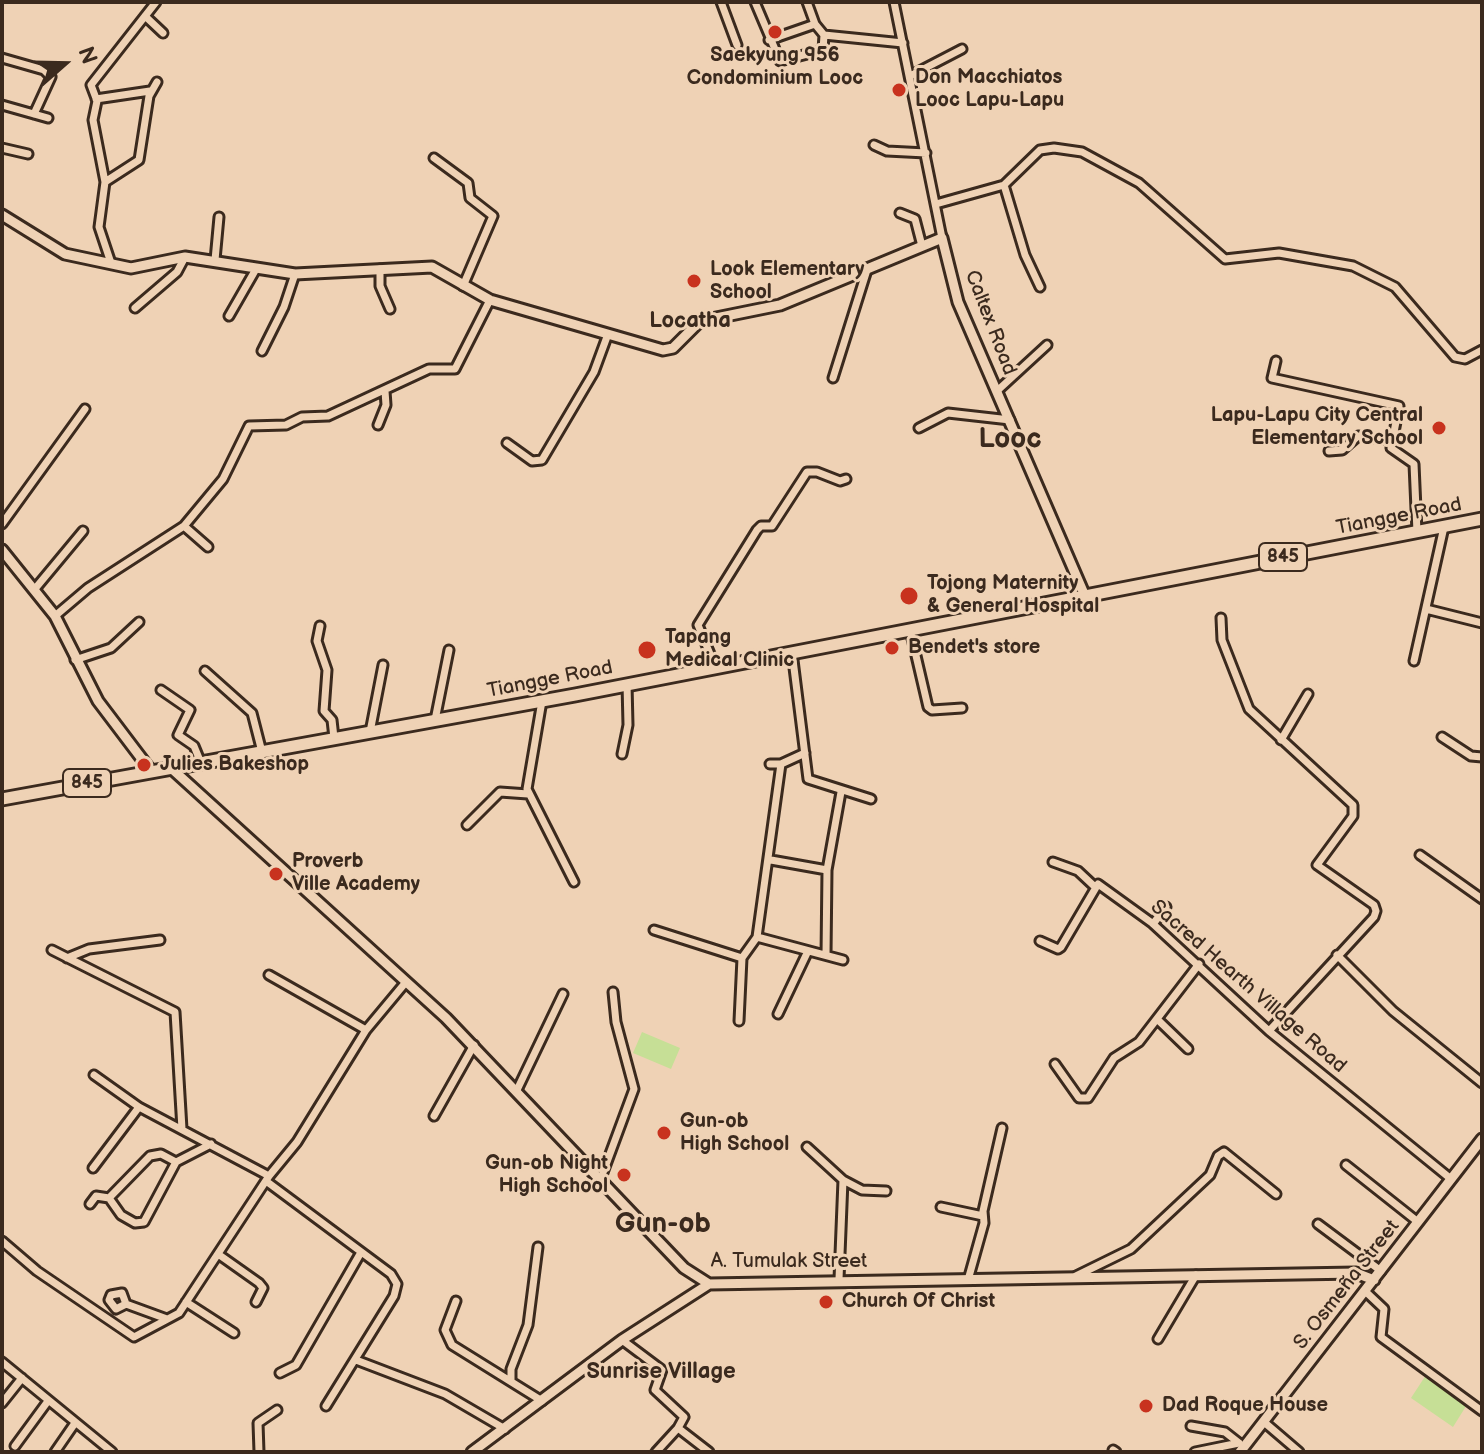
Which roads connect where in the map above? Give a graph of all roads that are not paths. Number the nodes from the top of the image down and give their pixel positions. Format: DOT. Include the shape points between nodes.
graph roads {
  1 [pos="156,2"];
  2 [pos="721,2"];
  3 [pos="755,2"];
  4 [pos="807,2"];
  5 [pos="894,2"];
  6 [pos="145,16"];
  7 [pos="815,24"];
  8 [pos="163,33"];
  9 [pos="824,35"];
  10 [pos="769,40"];
  11 [pos="903,43"];
  12 [pos="737,45"];
  13 [pos="962,49"];
  14 [pos="2,58"];
  15 [pos="910,76"];
  16 [pos="157,82"];
  17 [pos="150,91"];
  18 [pos="96,99"];
  19 [pos="2,105"];
  20 [pos="34,114"];
  21 [pos="48,118"];
  22 [pos="874,145"];
  23 [pos="2,148"];
  24 [pos="926,153"];
  25 [pos="28,154"];
  26 [pos="434,158"];
  27 [pos="105,182"];
  28 [pos="1004,185"];
  29 [pos="936,204"];
  30 [pos="900,213"];
  31 [pos="2,215"];
  32 [pos="219,217"];
  33 [pos="942,238"];
  34 [pos="922,246"];
  35 [pos="185,257"];
  36 [pos="215,260"];
  37 [pos="111,263"];
  38 [pos="256,269"];
  39 [pos="380,269"];
  40 [pos="867,270"];
  41 [pos="295,274"];
  42 [pos="463,286"];
  43 [pos="1040,287"];
  44 [pos="490,300"];
  45 [pos="135,308"];
  46 [pos="390,309"];
  47 [pos="229,316"];
  48 [pos="608,334"];
  49 [pos="1047,345"];
  50 [pos="1482,350"];
  51 [pos="262,351"];
  52 [pos="1276,361"];
  53 [pos="833,378"];
  54 [pos="385,391"];
  55 [pos="997,391"];
  56 [pos="85,409"];
  57 [pos="1010,420"];
  58 [pos="378,425"];
  59 [pos="919,428"];
  60 [pos="1392,440"];
  61 [pos="507,443"];
  62 [pos="1329,451"];
  63 [pos="846,479"];
  64 [pos="1482,519"];
  65 [pos="2,524"];
  66 [pos="184,526"];
  67 [pos="1444,527"];
  68 [pos="83,531"];
  69 [pos="1417,532"];
  70 [pos="208,547"];
  71 [pos="2,550"];
  72 [pos="34,590"];
  73 [pos="1085,596"];
  74 [pos="1426,609"];
  75 [pos="55,616"];
  76 [pos="1221,618"];
  77 [pos="139,622"];
  78 [pos="1482,623"];
  79 [pos="320,626"];
  80 [pos="910,630"];
  81 [pos="449,650"];
  82 [pos="792,652"];
  83 [pos="75,660"];
  84 [pos="1414,661"];
  85 [pos="383,665"];
  86 [pos="715,666"];
  87 [pos="205,671"];
  88 [pos="627,684"];
  89 [pos="161,690"];
  90 [pos="1308,694"];
  91 [pos="542,701"];
  92 [pos="962,708"];
  93 [pos="435,720"];
  94 [pos="370,732"];
  95 [pos="1442,737"];
  96 [pos="334,738"];
  97 [pos="1281,740"];
  98 [pos="262,752"];
  99 [pos="805,753"];
  100 [pos="622,754"];
  101 [pos="1482,757"];
  102 [pos="201,763"];
  103 [pos="770,764"];
  104 [pos="781,764"];
  105 [pos="171,768"];
  106 [pos="151,771"];
  107 [pos="841,792"];
  108 [pos="528,794"];
  109 [pos="2,799"];
  110 [pos="871,799"];
  111 [pos="467,825"];
  112 [pos="1420,855"];
  113 [pos="771,860"];
  114 [pos="1053,862"];
  115 [pos="827,870"];
  116 [pos="574,882"];
  117 [pos="1094,886"];
  118 [pos="1482,899"];
  119 [pos="1166,907"];
  120 [pos="1153,924"];
  121 [pos="654,930"];
  122 [pos="757,937"];
  123 [pos="160,940"];
  124 [pos="1040,941"];
  125 [pos="52,950"];
  126 [pos="808,951"];
  127 [pos="826,955"];
  128 [pos="1337,955"];
  129 [pos="67,958"];
  130 [pos="742,958"];
  131 [pos="843,960"];
  132 [pos="1199,964"];
  133 [pos="269,975"];
  134 [pos="406,982"];
  135 [pos="613,992"];
  136 [pos="563,994"];
  137 [pos="778,1014"];
  138 [pos="1157,1019"];
  139 [pos="739,1021"];
  140 [pos="366,1030"];
  141 [pos="1269,1031"];
  142 [pos="474,1045"];
  143 [pos="1188,1049"];
  144 [pos="1055,1064"];
  145 [pos="94,1075"];
  146 [pos="1482,1083"];
  147 [pos="517,1090"];
  148 [pos="139,1107"];
  149 [pos="434,1116"];
  150 [pos="1002,1128"];
  151 [pos="182,1129"];
  152 [pos="1482,1139"];
  153 [pos="211,1144"];
  154 [pos="807,1147"];
  155 [pos="176,1162"];
  156 [pos="1346,1165"];
  157 [pos="93,1168"];
  158 [pos="268,1178"];
  159 [pos="601,1178"];
  160 [pos="1451,1179"];
  161 [pos="843,1180"];
  162 [pos="886,1191"];
  163 [pos="1276,1194"];
  164 [pos="109,1198"];
  165 [pos="90,1204"];
  166 [pos="941,1207"];
  167 [pos="983,1216"];
  168 [pos="1418,1222"];
  169 [pos="1318,1224"];
  170 [pos="2,1241"];
  171 [pos="538,1247"];
  172 [pos="218,1254"];
  173 [pos="360,1254"];
  174 [pos="1381,1271"];
  175 [pos="1196,1275"];
  176 [pos="839,1279"];
  177 [pos="968,1280"];
  178 [pos="1067,1280"];
  179 [pos="1374,1280"];
  180 [pos="709,1284"];
  181 [pos="1365,1291"];
  182 [pos="456,1301"];
  183 [pos="186,1302"];
  184 [pos="256,1302"];
  185 [pos="126,1304"];
  186 [pos="167,1319"];
  187 [pos="234,1333"];
  188 [pos="1158,1339"];
  189 [pos="622,1340"];
  190 [pos="356,1360"];
  191 [pos="2,1362"];
  192 [pos="280,1373"];
  193 [pos="22,1378"];
  194 [pos="511,1381"];
  195 [pos="1482,1398"];
  196 [pos="48,1401"];
  197 [pos="542,1401"];
  198 [pos="2,1403"];
  199 [pos="1472,1403"];
  200 [pos="326,1406"];
  201 [pos="277,1410"];
  202 [pos="1482,1411"];
  203 [pos="1264,1422"];
  204 [pos="75,1423"];
  205 [pos="1191,1426"];
  206 [pos="678,1428"];
  207 [pos="506,1429"];
  208 [pos="15,1446"];
  209 [pos="1241,1447"];
  210 [pos="55,1452"];
  211 [pos="112,1452"];
  212 [pos="259,1452"];
  213 [pos="472,1452"];
  214 [pos="656,1452"];
  215 [pos="709,1452"];
  216 [pos="1195,1452"];
  217 [pos="1299,1452"];
  1 -- 6 [label="street"];
  2 -- 12 [label="street"];
  3 -- 10 [label="street"];
  4 -- 7 [label="street"];
  5 -- 11 [label="street, Caltex Road"];
  6 -- 8 [label="street"];
  6 -- 18 [label="street" via="93,80"];
  7 -- 9 [label="street"];
  7 -- 10 [label="street"];
  9 -- 10 [label="street" via="823,50 780,61"];
  9 -- 11 [label="street"];
  11 -- 15 [label="street, Caltex Road"];
  13 -- 15 [label="street"];
  14 -- 20 [label="street" via="51,77"];
  15 -- 24 [label="street, Caltex Road"];
  16 -- 17 [label="street"];
  17 -- 18 [label="street"];
  17 -- 27 [label="street" via="139,160"];
  18 -- 27 [label="street" via="93,120"];
  19 -- 20 [label="street"];
  20 -- 21 [label="street"];
  22 -- 24 [label="street"];
  23 -- 25 [label="street"];
  24 -- 29 [label="street, Caltex Road"];
  26 -- 42 [label="street" via="468,183 470,198 493,216"];
  27 -- 37 [label="street" via="99,227"];
  28 -- 29 [label="street"];
  28 -- 43 [label="street"];
  28 -- 50 [label="street" via="1040,150 1082,152 1139,183 1225,259 1279,253 1353,266 1395,287 1455,357 1465,359"];
  29 -- 33 [label="street, Caltex Road"];
  30 -- 34 [label="street" via="915,219"];
  31 -- 37 [label="street" via="65,254"];
  32 -- 36 [label="street"];
  33 -- 34 [label="street"];
  33 -- 55 [label="street, Caltex Road" via="958,302"];
  34 -- 40 [label="street"];
  35 -- 36 [label="street"];
  35 -- 37 [label="street" via="131,268"];
  35 -- 45 [label="street" via="177,272"];
  36 -- 38 [label="street"];
  38 -- 41 [label="street"];
  38 -- 47 [label="street"];
  39 -- 41 [label="street"];
  39 -- 42 [label="street" via="432,267"];
  39 -- 46 [label="street" via="380,286"];
  40 -- 48 [label="street" via="780,305 706,320 667,350"];
  40 -- 53 [label="street"];
  41 -- 51 [label="street"];
  42 -- 44 [label="street"];
  44 -- 48 [label="street"];
  44 -- 54 [label="street" via="455,369 429,369"];
  48 -- 61 [label="street" via="594,372 542,460 532,461"];
  49 -- 55 [label="street"];
  52 -- 60 [label="street" via="1272,378 1399,406"];
  54 -- 58 [label="street"];
  54 -- 66 [label="street" via="328,416 249,426 223,479"];
  55 -- 57 [label="street, Caltex Road"];
  56 -- 65 [label="street"];
  57 -- 59 [label="street" via="948,413"];
  57 -- 73 [label="street, Caltex Road"];
  60 -- 62 [label="street" via="1358,436 1345,449"];
  60 -- 69 [label="street" via="1393,451 1414,464"];
  63 -- 86 [label="street" via="807,472 772,526 757,530 698,625"];
  64 -- 67 [label="main road, Tiangge Road / 845"];
  66 -- 70 [label="street"];
  66 -- 75 [label="street" via="88,588"];
  67 -- 69 [label="main road, Tiangge Road / 845"];
  67 -- 74 [label="street"];
  68 -- 72 [label="street"];
  69 -- 73 [label="main road, Tiangge Road / 845"];
  71 -- 72 [label="street"];
  72 -- 75 [label="street"];
  73 -- 80 [label="main road, Tiangge Road / 845"];
  74 -- 78 [label="street"];
  74 -- 84 [label="street"];
  75 -- 83 [label="street"];
  76 -- 97 [label="street" via="1222,640 1243,699 1256,719"];
  77 -- 83 [label="street" via="111,648"];
  79 -- 96 [label="street" via="317,641 327,670 324,711 332,720"];
  80 -- 82 [label="main road, Tiangge Road / 845"];
  80 -- 92 [label="street" via="928,707"];
  81 -- 93 [label="street"];
  82 -- 86 [label="main road, Tiangge Road / 845"];
  82 -- 99 [label="street"];
  83 -- 106 [label="street" via="98,701"];
  85 -- 94 [label="street"];
  86 -- 88 [label="main road, Tiangge Road / 845"];
  87 -- 98 [label="street" via="252,713"];
  88 -- 91 [label="main road, Tiangge Road / 845"];
  88 -- 100 [label="street"];
  89 -- 102 [label="street" via="190,710 178,735 194,746"];
  90 -- 97 [label="street"];
  91 -- 93 [label="main road, Tiangge Road / 845"];
  91 -- 108 [label="street"];
  93 -- 94 [label="main road, Tiangge Road / 845"];
  94 -- 96 [label="main road, Tiangge Road / 845"];
  95 -- 101 [label="street" via="1471,756"];
  96 -- 98 [label="main road, Tiangge Road / 845"];
  97 -- 128 [label="street" via="1353,805 1317,865 1376,911"];
  98 -- 102 [label="main road, Tiangge Road / 845"];
  99 -- 104 [label="street"];
  99 -- 107 [label="street" via="809,782"];
  102 -- 105 [label="main road, Tiangge Road / 845"];
  103 -- 104 [label="street"];
  104 -- 113 [label="street"];
  105 -- 106 [label="main road, Tiangge Road / 845"];
  105 -- 134 [label="street, A. Tumulak Street"];
  106 -- 109 [label="main road, Tiangge Road / 845"];
  107 -- 110 [label="street"];
  107 -- 115 [label="street"];
  108 -- 111 [label="street" via="500,792"];
  108 -- 116 [label="street"];
  112 -- 118 [label="street"];
  113 -- 115 [label="street"];
  113 -- 122 [label="street"];
  114 -- 117 [label="street, Sacred Hearth Village Road" via="1078,871"];
  115 -- 127 [label="street"];
  117 -- 120 [label="street, Sacred Hearth Village Road" via="1103,887"];
  117 -- 124 [label="street" via="1061,947"];
  119 -- 120 [label="street"];
  120 -- 132 [label="street, Sacred Hearth Village Road"];
  121 -- 130 [label="street"];
  122 -- 126 [label="street"];
  122 -- 130 [label="street"];
  123 -- 129 [label="street" via="89,949"];
  125 -- 129 [label="street"];
  126 -- 127 [label="street"];
  126 -- 137 [label="street"];
  127 -- 131 [label="street"];
  128 -- 141 [label="street"];
  128 -- 146 [label="street" via="1393,1011"];
  129 -- 151 [label="street" via="175,1012"];
  130 -- 139 [label="street"];
  132 -- 138 [label="street"];
  132 -- 141 [label="street, Sacred Hearth Village Road"];
  133 -- 140 [label="street"];
  134 -- 140 [label="street"];
  134 -- 142 [label="street, A. Tumulak Street"];
  135 -- 159 [label="street" via="634,1089"];
  136 -- 147 [label="street"];
  138 -- 143 [label="street"];
  138 -- 144 [label="street" via="1139,1042 1114,1058 1085,1100"];
  140 -- 158 [label="street" via="297,1142"];
  141 -- 160 [label="street, Sacred Hearth Village Road"];
  142 -- 147 [label="street, A. Tumulak Street"];
  142 -- 149 [label="street"];
  145 -- 148 [label="street"];
  147 -- 159 [label="street, A. Tumulak Street"];
  148 -- 151 [label="street"];
  148 -- 157 [label="street"];
  150 -- 167 [label="street"];
  151 -- 153 [label="street"];
  152 -- 160 [label="street, S. Osmeña Street"];
  153 -- 155 [label="street"];
  153 -- 158 [label="street"];
  154 -- 161 [label="street"];
  155 -- 164 [label="street" via="161,1154 150,1156"];
  155 -- 164 [label="street" via="144,1222 121,1215"];
  156 -- 168 [label="street"];
  158 -- 172 [label="street"];
  158 -- 173 [label="street"];
  159 -- 180 [label="street, A. Tumulak Street" via="684,1268"];
  160 -- 168 [label="street, S. Osmeña Street"];
  161 -- 162 [label="street" via="862,1190"];
  161 -- 176 [label="street"];
  163 -- 178 [label="street" via="1224,1152 1210,1175 1122,1256"];
  164 -- 165 [label="street" via="96,1196"];
  166 -- 167 [label="street"];
  167 -- 177 [label="street"];
  168 -- 174 [label="street, S. Osmeña Street"];
  169 -- 174 [label="street"];
  170 -- 186 [label="street" via="123,1333 143,1335"];
  171 -- 194 [label="street" via="528,1325"];
  172 -- 183 [label="street"];
  172 -- 184 [label="street" via="263,1288"];
  173 -- 190 [label="street" via="397,1284"];
  173 -- 192 [label="street" via="296,1365"];
  174 -- 179 [label="street, S. Osmeña Street"];
  175 -- 178 [label="street, A. Tumulak Street"];
  175 -- 179 [label="street, A. Tumulak Street" via="1356,1273"];
  175 -- 188 [label="street"];
  176 -- 177 [label="street, A. Tumulak Street"];
  176 -- 180 [label="street, A. Tumulak Street"];
  177 -- 178 [label="street, A. Tumulak Street"];
  179 -- 181 [label="street, S. Osmeña Street"];
  180 -- 189 [label="street"];
  181 -- 199 [label="street" via="1384,1309 1381,1337"];
  181 -- 203 [label="street, S. Osmeña Street"];
  182 -- 194 [label="street" via="445,1330 452,1345"];
  183 -- 186 [label="street"];
  183 -- 187 [label="street"];
  185 -- 186 [label="street"];
  189 -- 197 [label="street"];
  189 -- 206 [label="street" via="662,1370 654,1387 684,1417"];
  190 -- 200 [label="street"];
  190 -- 207 [label="street" via="445,1394"];
  191 -- 193 [label="street"];
  193 -- 196 [label="street"];
  193 -- 198 [label="street"];
  194 -- 197 [label="street"];
  195 -- 199 [label="street"];
  196 -- 204 [label="street"];
  196 -- 208 [label="street"];
  197 -- 207 [label="street"];
  199 -- 202 [label="street"];
  201 -- 212 [label="street" via="258,1423"];
  203 -- 209 [label="street, S. Osmeña Street"];
  203 -- 217 [label="street"];
  204 -- 210 [label="street"];
  204 -- 211 [label="street"];
  205 -- 209 [label="street" via="1225,1432"];
  206 -- 214 [label="street"];
  206 -- 215 [label="street"];
  207 -- 213 [label="street"];
  209 -- 216 [label="street"];
}
